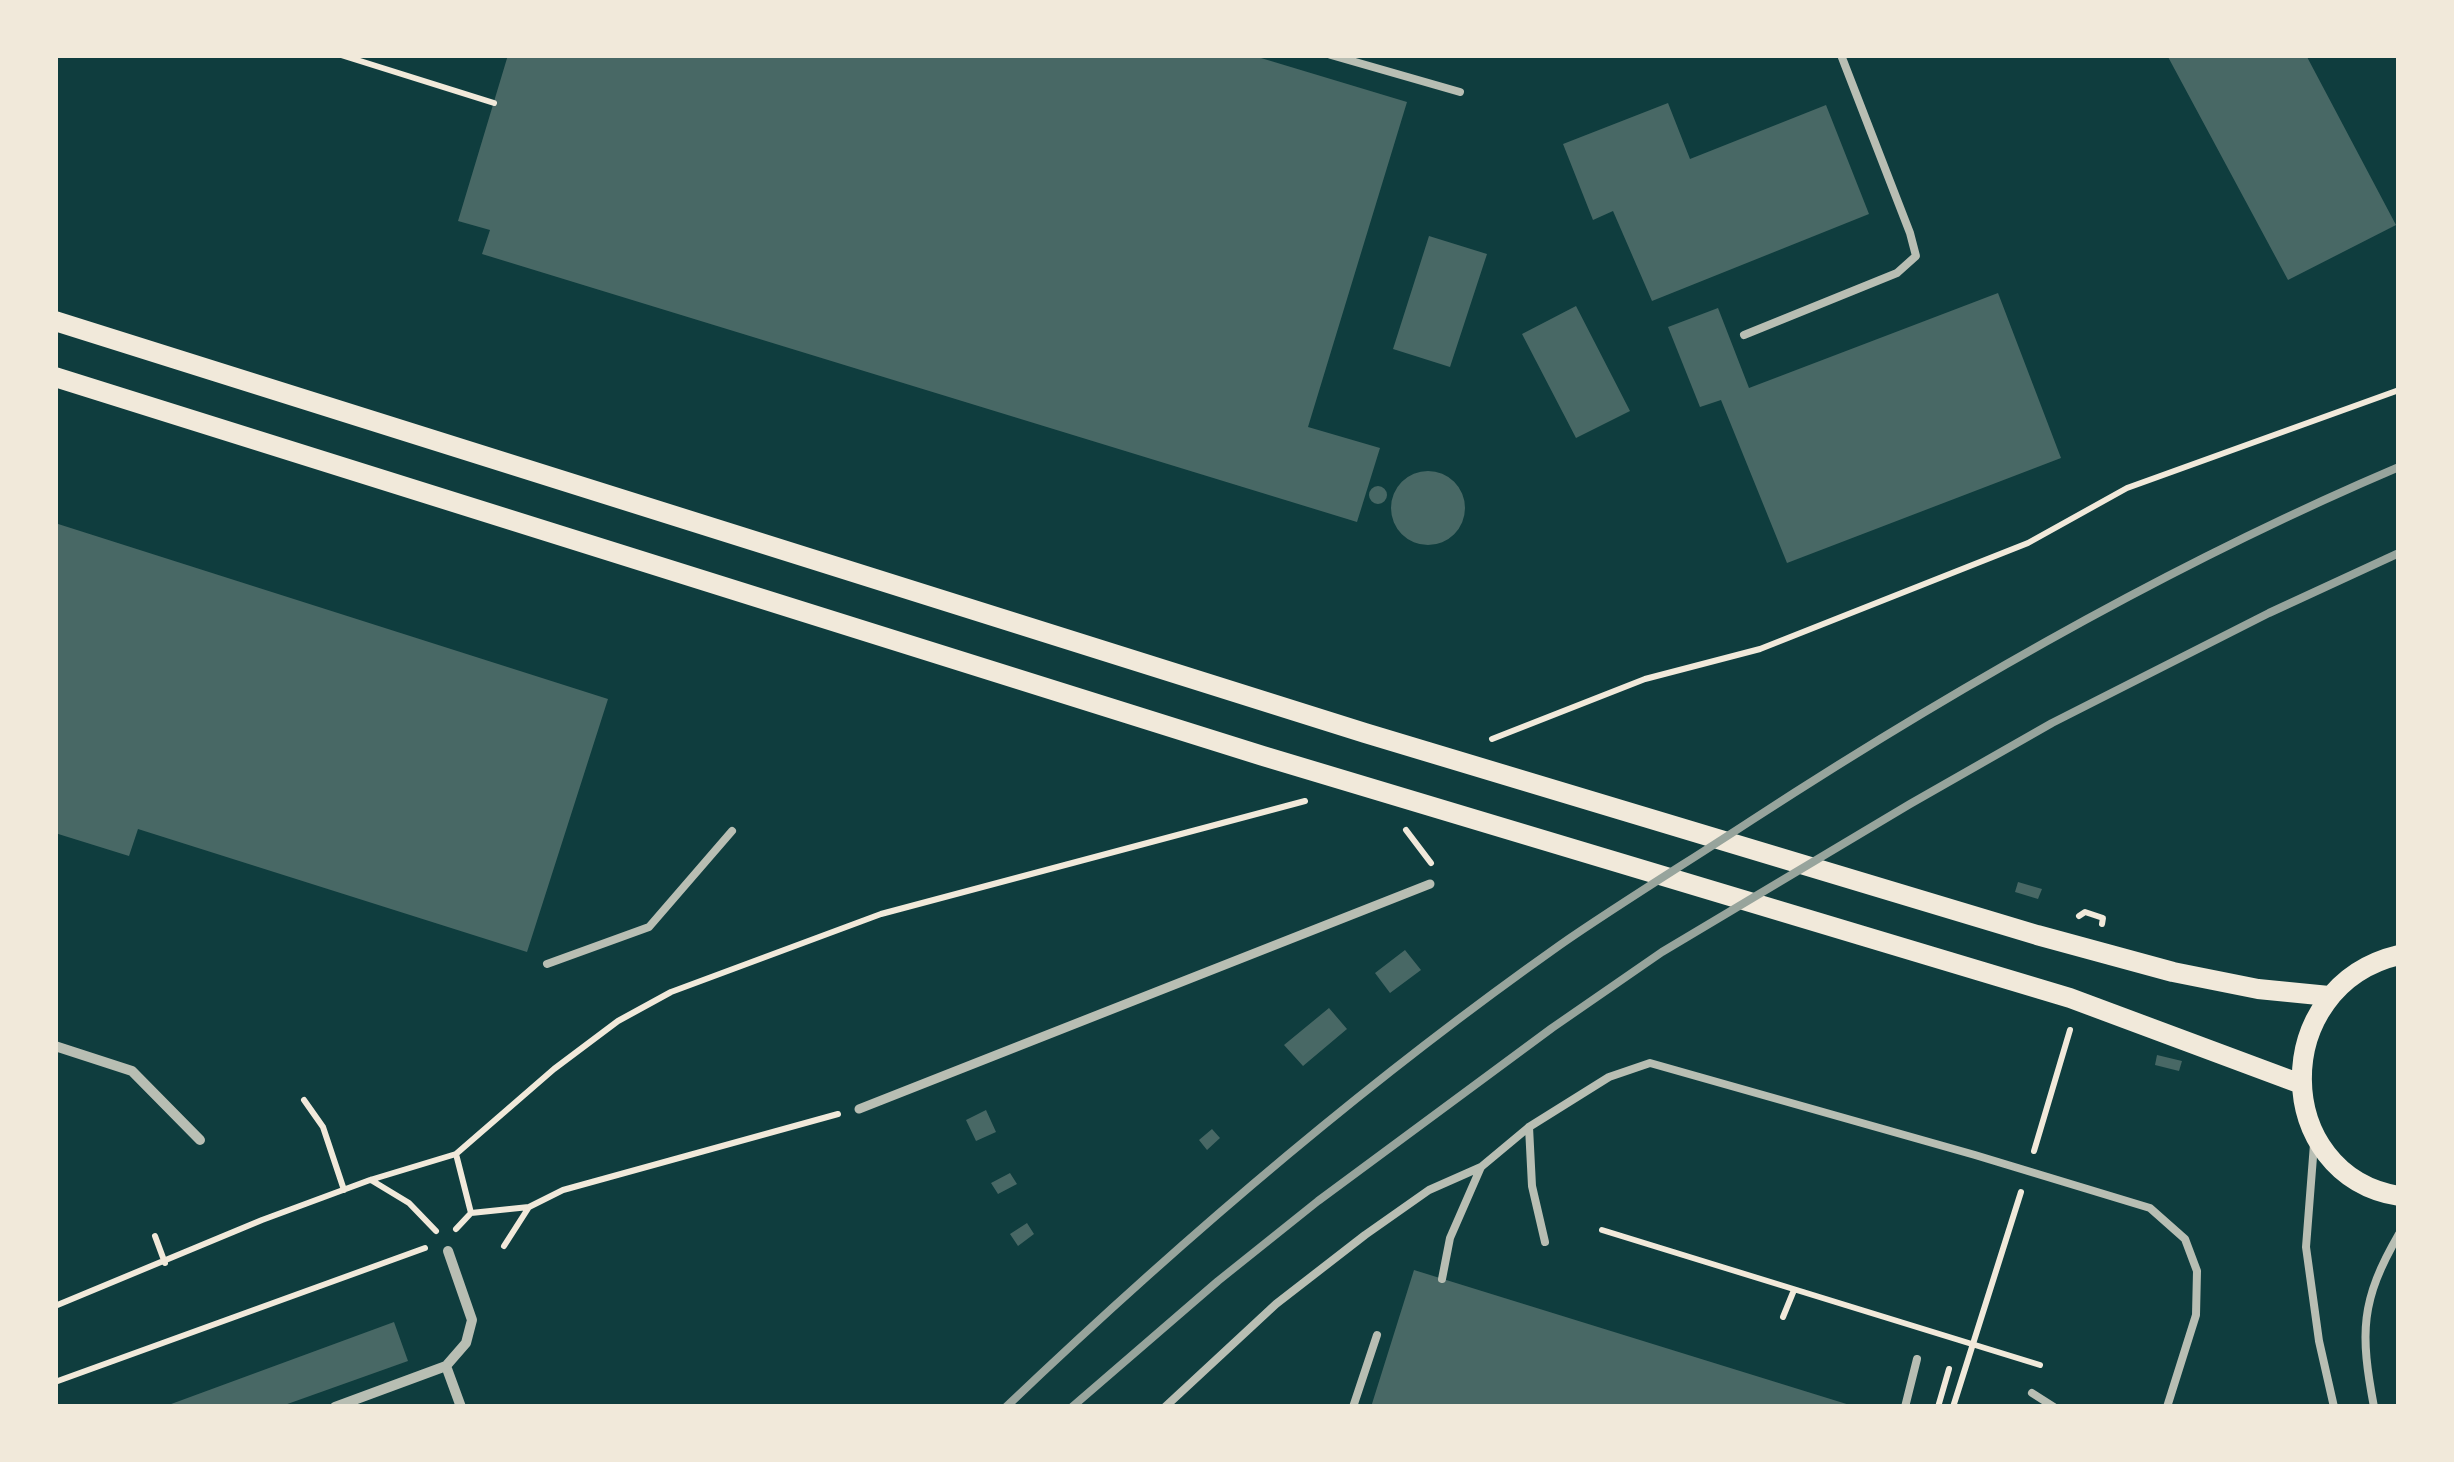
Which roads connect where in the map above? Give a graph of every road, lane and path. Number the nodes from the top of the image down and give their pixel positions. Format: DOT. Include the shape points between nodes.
graph roads {
  1 [pos="342,55"];
  2 [pos="1331,55"];
  3 [pos="1840,55"];
  4 [pos="1460,92"];
  5 [pos="494,102"];
  6 [pos="55,322"];
  7 [pos="1744,334"];
  8 [pos="55,377"];
  9 [pos="732,831"];
  10 [pos="1430,884"];
  11 [pos="2399,955"];
  12 [pos="547,964"];
  13 [pos="2328,996"];
  14 [pos="2069,1041"];
  15 [pos="55,1046"];
  16 [pos="2301,1084"];
  17 [pos="304,1100"];
  18 [pos="859,1109"];
  19 [pos="1529,1126"];
  20 [pos="2315,1134"];
  21 [pos="200,1140"];
  22 [pos="456,1154"];
  23 [pos="1481,1167"];
  24 [pos="2029,1169"];
  25 [pos="2023,1188"];
  26 [pos="344,1190"];
  27 [pos="2399,1196"];
  28 [pos="529,1208"];
  29 [pos="470,1213"];
  30 [pos="1602,1230"];
  31 [pos="2399,1234"];
  32 [pos="155,1236"];
  33 [pos="1545,1242"];
  34 [pos="504,1246"];
  35 [pos="446,1247"];
  36 [pos="165,1262"];
  37 [pos="1442,1279"];
  38 [pos="1794,1290"];
  39 [pos="55,1306"];
  40 [pos="1783,1316"];
  41 [pos="1376,1335"];
  42 [pos="1917,1359"];
  43 [pos="2040,1365"];
  44 [pos="446,1366"];
  45 [pos="1949,1369"];
  46 [pos="55,1382"];
  47 [pos="2032,1393"];
  48 [pos="335,1407"];
  49 [pos="461,1407"];
  50 [pos="1165,1407"];
  51 [pos="1353,1407"];
  52 [pos="1905,1407"];
  53 [pos="1938,1407"];
  54 [pos="1954,1407"];
  55 [pos="2054,1407"];
  56 [pos="2167,1407"];
  57 [pos="2334,1407"];
  58 [pos="2374,1407"];
  1 -- 5 [label="path"];
  2 -- 4 [label="lane"];
  3 -- 7 [label="lane" via="1916,256 1897,274"];
  6 -- 13 [label="main road" via="1366,733 2037,935 2173,972"];
  8 -- 16 [label="main road" via="1263,756 2070,998"];
  9 -- 12 [label="lane" via="649,928"];
  10 -- 18 [label="street"];
  11 -- 13 [label="main road" via="2351,975"];
  13 -- 16 [label="main road" via="2302,1053"];
  14 -- 24 [label="path"];
  15 -- 21 [label="street" via="132,1071"];
  16 -- 20 [label="main road"];
  17 -- 26 [label="path" via="323,1126"];
  18 -- 28 [label="path" via="563,1190"];
  19 -- 23 [label="lane"];
  19 -- 33 [label="lane" via="1532,1186"];
  19 -- 56 [label="lane" via="1608,1077 1650,1064 2150,1208 2186,1239 2197,1270 2196,1314"];
  20 -- 27 [label="main road" via="2359,1181"];
  20 -- 57 [label="lane" via="2306,1247"];
  22 -- 29 [label="path"];
  23 -- 37 [label="lane" via="1450,1238"];
  23 -- 50 [label="lane" via="1429,1190 1276,1304"];
  25 -- 54 [label="path"];
  26 -- 35 [label="path" via="370,1180 409,1204"];
  26 -- 36 [label="path"];
  28 -- 29 [label="path"];
  28 -- 34 [label="path"];
  29 -- 35 [label="path"];
  30 -- 38 [label="path"];
  31 -- 58 [label="lane" via="2364,1321"];
  32 -- 36 [label="path"];
  35 -- 44 [label="street" via="472,1320 466,1344"];
  35 -- 46 [label="path"];
  36 -- 39 [label="path"];
  38 -- 40 [label="path"];
  38 -- 43 [label="path"];
  41 -- 51 [label="lane"];
  42 -- 52 [label="lane"];
  44 -- 48 [label="street"];
  44 -- 49 [label="street"];
  45 -- 53 [label="path"];
  47 -- 55 [label="lane"];
}
